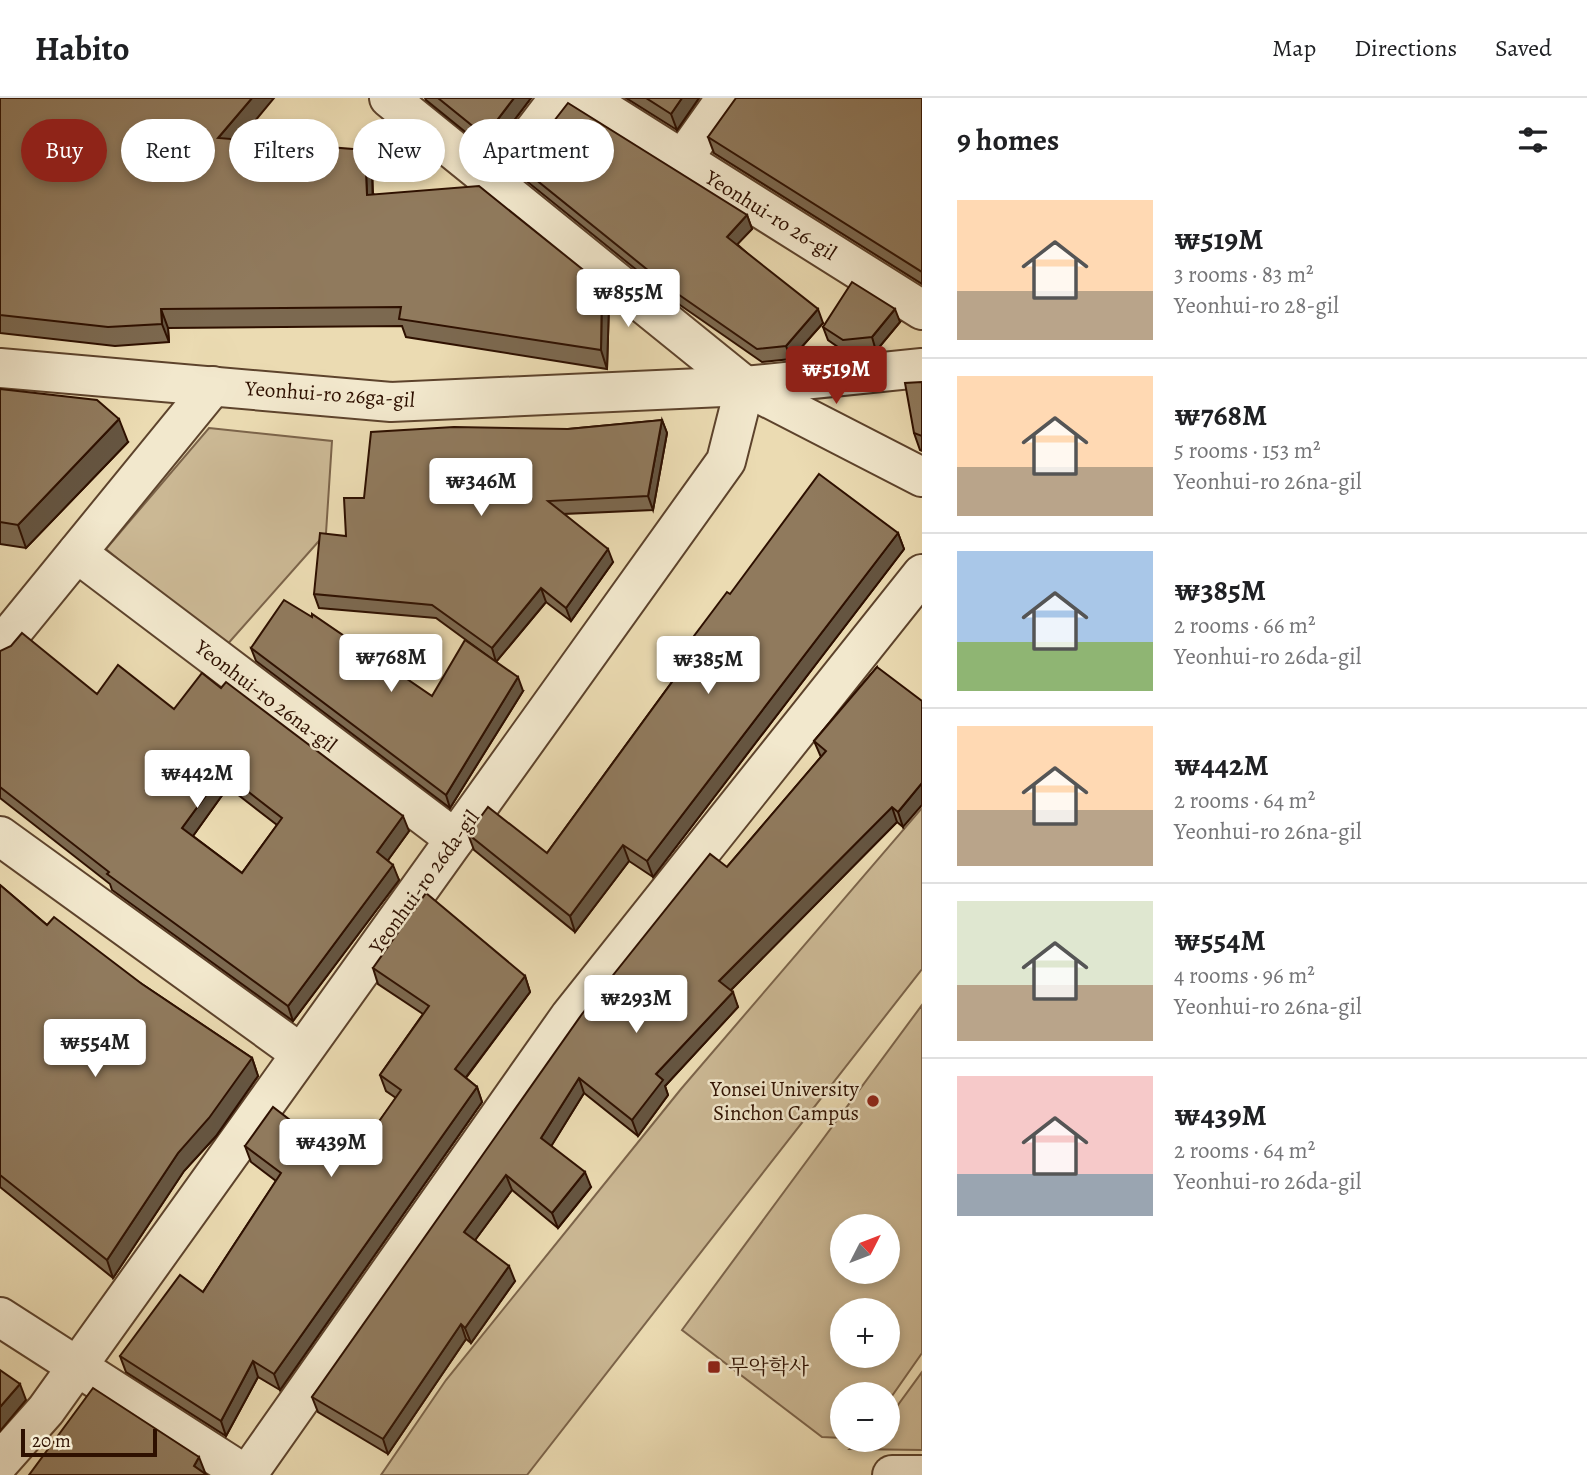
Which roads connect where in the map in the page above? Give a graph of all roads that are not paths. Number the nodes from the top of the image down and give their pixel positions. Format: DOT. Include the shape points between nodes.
graph roads {
  1 [pos="389,98"];
  2 [pos="559,98"];
  3 [pos="584,98"];
  4 [pos="726,98"];
  5 [pos="682,160"];
  6 [pos="494,183"];
  7 [pos="922,310"];
  8 [pos="0,368"];
  9 [pos="922,368"];
  10 [pos="745,386"];
  11 [pos="213,387"];
  12 [pos="922,477"];
  13 [pos="77,553"];
  14 [pos="922,574"];
  15 [pos="0,647"];
  16 [pos="0,836"];
  17 [pos="455,839"];
  18 [pos="300,1053"];
  19 [pos="0,1317"];
  20 [pos="76,1367"];
  21 [pos="0,1462"];
  22 [pos="246,1475"];
  23 [pos="892,1475"];
  24 [pos="922,1475"];
  1 -- 6 [label="street"];
  2 -- 6 [label="street"];
  3 -- 5 [label="street, Yeonhui-ro 26-gil"];
  4 -- 5 [label="street"];
  5 -- 7 [label="street, Yeonhui-ro 26-gil"];
  6 -- 10 [label="street"];
  8 -- 11 [label="street, Yeonhui-ro 26ga-gil"];
  9 -- 10 [label="street, Yeonhui-ro 26ga-gil"];
  10 -- 11 [label="street, Yeonhui-ro 26ga-gil" via="391,402"];
  10 -- 12 [label="street"];
  10 -- 17 [label="street, Yeonhui-ro 26da-gil" via="726,461"];
  11 -- 13 [label="street"];
  13 -- 15 [label="street"];
  13 -- 17 [label="street, Yeonhui-ro 26na-gil"];
  14 -- 22 [label="street" via="570,1016"];
  16 -- 18 [label="street"];
  17 -- 18 [label="street, Yeonhui-ro 26da-gil"];
  18 -- 20 [label="street, Yeonhui-ro 26da-gil"];
  19 -- 20 [label="street"];
  20 -- 21 [label="street, Yeonhui-ro 26da-gil"];
  20 -- 22 [label="street"];
  23 -- 24 [label="street"];
}
